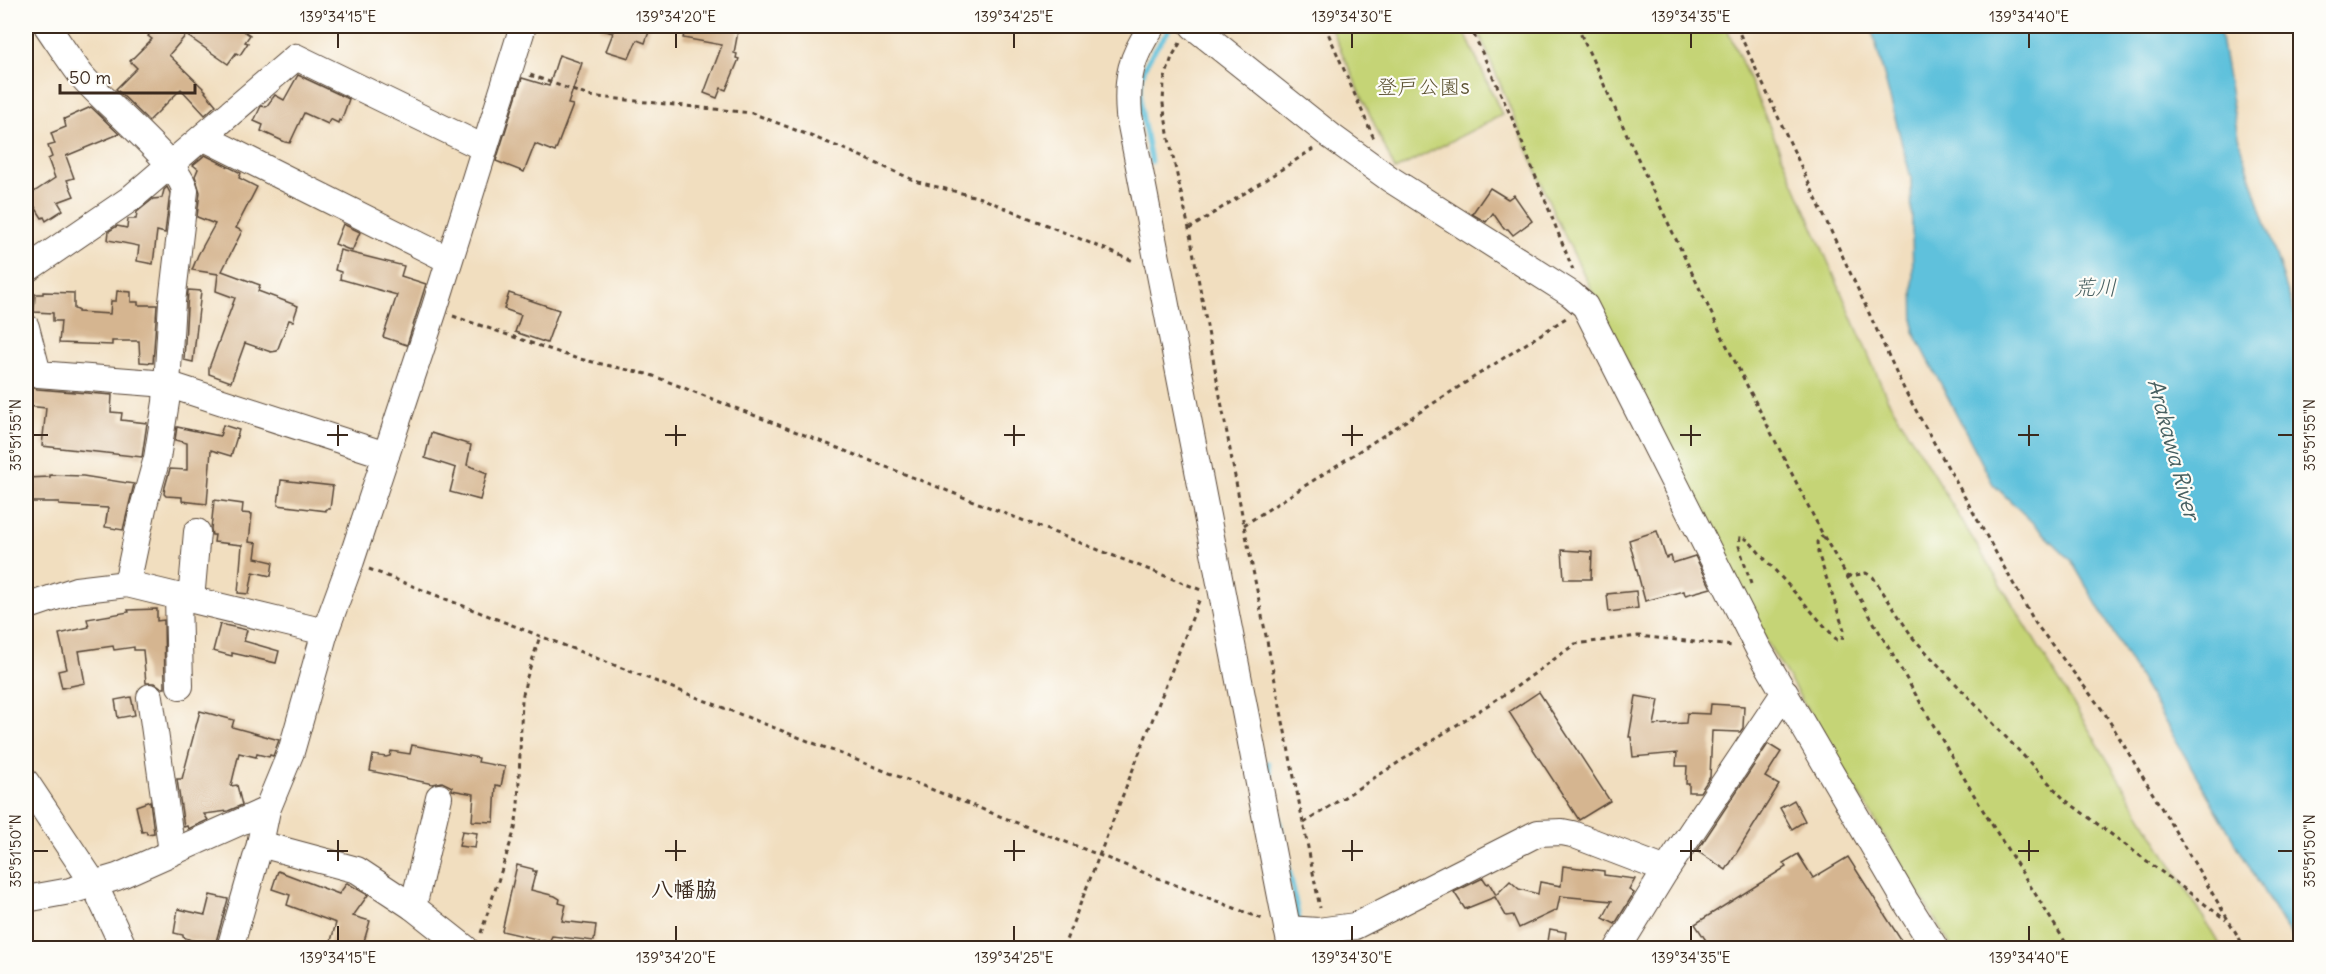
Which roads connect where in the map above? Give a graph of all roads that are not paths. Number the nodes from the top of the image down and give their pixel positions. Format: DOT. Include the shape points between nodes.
graph roads {
  1 [pos="47,26"];
  2 [pos="523,26"];
  3 [pos="1152,26"];
  4 [pos="1188,31"];
  5 [pos="203,137"];
  6 [pos="484,148"];
  7 [pos="171,165"];
  8 [pos="449,260"];
  9 [pos="26,270"];
  10 [pos="26,327"];
  11 [pos="167,384"];
  12 [pos="386,454"];
  13 [pos="197,532"];
  14 [pos="127,584"];
  15 [pos="185,598"];
  16 [pos="26,607"];
  17 [pos="325,632"];
  18 [pos="180,686"];
  19 [pos="1785,692"];
  20 [pos="150,697"];
  21 [pos="26,782"];
  22 [pos="439,797"];
  23 [pos="267,810"];
  24 [pos="260,844"];
  25 [pos="172,852"];
  26 [pos="1666,870"];
  27 [pos="94,885"];
  28 [pos="26,899"];
  29 [pos="414,907"];
  30 [pos="1303,934"];
  31 [pos="472,942"];
  32 [pos="124,948"];
  33 [pos="230,948"];
  34 [pos="1618,948"];
  35 [pos="1935,948"];
  1 -- 7 [label="street" via="82,76"];
  2 -- 6 [label="street"];
  3 -- 30 [label="street" via="1137,48 1129,70 1128,115"];
  4 -- 19 [label="street" via="1390,179 1585,306 1758,648"];
  5 -- 6 [label="street" via="296,57"];
  5 -- 7 [label="street"];
  5 -- 8 [label="street"];
  6 -- 8 [label="street"];
  7 -- 9 [label="street" via="130,199"];
  7 -- 11 [label="street" via="185,191"];
  8 -- 12 [label="street"];
  10 -- 11 [label="street" via="38,374"];
  11 -- 12 [label="street"];
  11 -- 14 [label="street" via="157,458"];
  12 -- 17 [label="street"];
  13 -- 15 [label="street"];
  14 -- 15 [label="street"];
  14 -- 16 [label="street" via="76,590"];
  15 -- 17 [label="street"];
  15 -- 18 [label="street"];
  17 -- 23 [label="street" via="291,752"];
  19 -- 26 [label="street"];
  19 -- 35 [label="street"];
  20 -- 25 [label="street"];
  21 -- 27 [label="street"];
  22 -- 29 [label="street"];
  23 -- 24 [label="street"];
  23 -- 25 [label="street"];
  24 -- 29 [label="street" via="357,870"];
  24 -- 33 [label="street"];
  25 -- 27 [label="street"];
  26 -- 30 [label="street" via="1562,831 1538,833 1355,926"];
  26 -- 34 [label="street"];
  27 -- 28 [label="street"];
  27 -- 32 [label="street"];
  29 -- 31 [label="street"];
}
